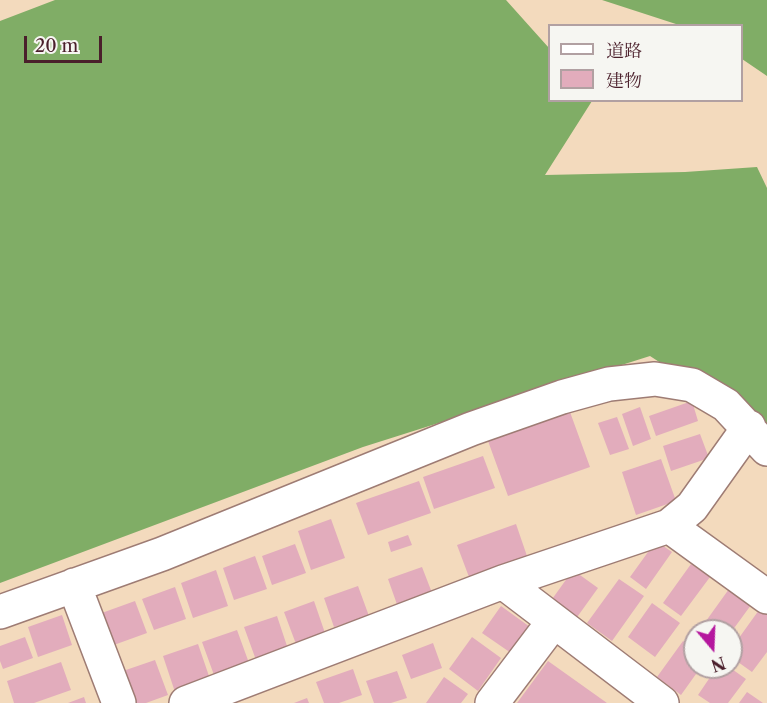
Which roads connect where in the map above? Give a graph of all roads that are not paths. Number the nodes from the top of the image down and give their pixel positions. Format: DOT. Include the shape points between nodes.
graph roads {
  1 [pos="758,438"];
  2 [pos="669,526"];
  3 [pos="503,582"];
  4 [pos="74,585"];
  5 [pos="767,597"];
  6 [pos="0,612"];
  7 [pos="554,621"];
  8 [pos="119,703"];
  9 [pos="186,703"];
  10 [pos="492,703"];
  11 [pos="662,703"];
  1 -- 2 [label="street"];
  1 -- 4 [label="street" via="726,405 692,385 655,379 609,384 471,429 162,554"];
  2 -- 3 [label="street"];
  2 -- 5 [label="street"];
  3 -- 7 [label="street"];
  3 -- 9 [label="street"];
  4 -- 6 [label="street"];
  4 -- 8 [label="street"];
  7 -- 10 [label="street"];
  7 -- 11 [label="street"];
}
